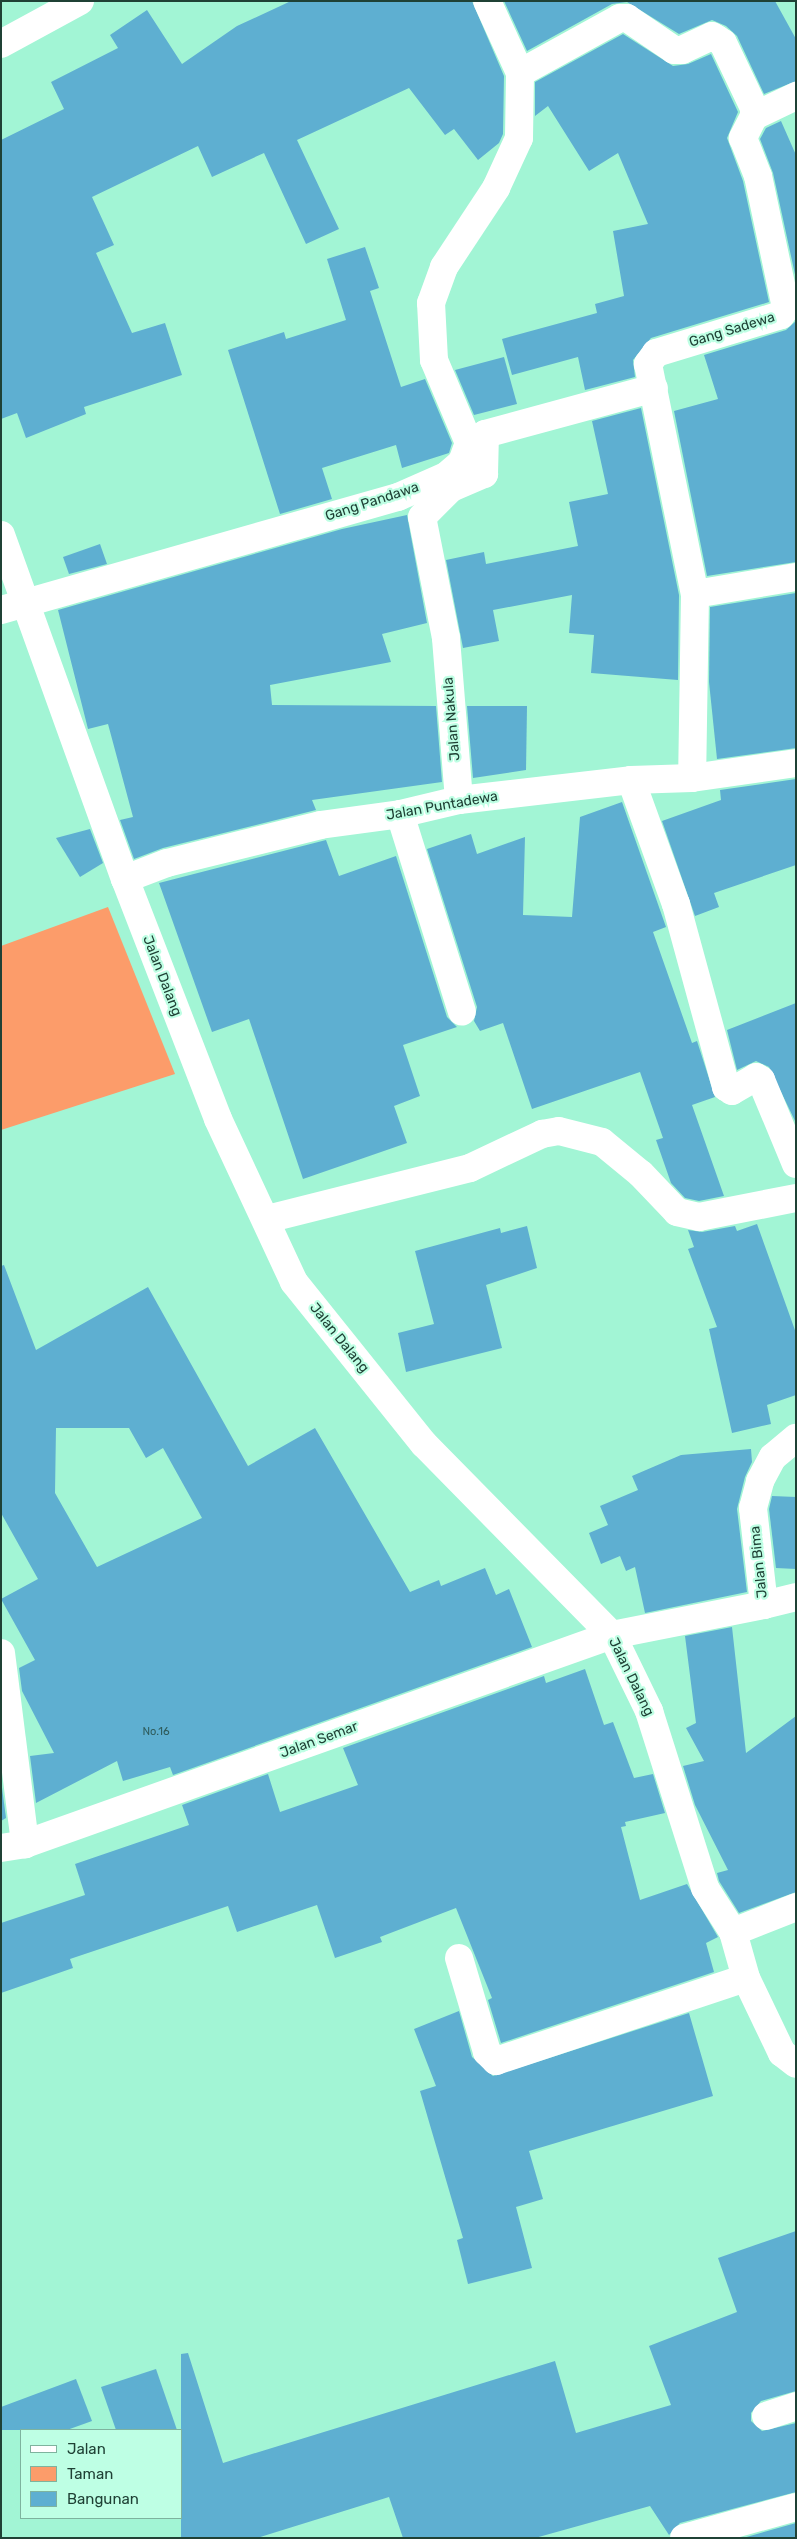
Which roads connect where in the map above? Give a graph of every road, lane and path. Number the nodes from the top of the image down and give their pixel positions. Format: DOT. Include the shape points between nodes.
graph roads {
  1 [pos="80,1"];
  2 [pos="486,1"];
  3 [pos="1,44"];
  4 [pos="520,73"];
  5 [pos="796,96"];
  6 [pos="754,116"];
  7 [pos="654,388"];
  8 [pos="1,534"];
  9 [pos="796,577"];
  10 [pos="695,594"];
  11 [pos="27,601"];
  12 [pos="1,610"];
  13 [pos="796,763"];
  14 [pos="692,778"];
  15 [pos="631,780"];
  16 [pos="459,800"];
  17 [pos="400,814"];
  18 [pos="125,879"];
  19 [pos="462,1012"];
  20 [pos="796,1164"];
  21 [pos="796,1198"];
  22 [pos="267,1219"];
  23 [pos="796,1438"];
  24 [pos="796,1597"];
  25 [pos="764,1605"];
  26 [pos="612,1635"];
  27 [pos="1,1653"];
  28 [pos="13,1846"];
  29 [pos="796,1907"];
  30 [pos="733,1932"];
  31 [pos="459,1958"];
  32 [pos="746,1978"];
  33 [pos="796,2064"];
  34 [pos="796,2406"];
  35 [pos="766,2416"];
  36 [pos="796,2507"];
  37 [pos="684,2538"];
  1 -- 3 [label="street"];
  2 -- 4 [label="street, Gang Pandawa"];
  4 -- 6 [label="street" via="620,18 628,18 674,50 682,50 712,36 723,43 754,108"];
  4 -- 11 [label="street, Gang Pandawa" via="519,138 496,188 444,267 431,303 434,360 469,443 462,462 446,476 398,497"];
  5 -- 6 [label="street"];
  6 -- 7 [label="street, Gang Sadewa" via="743,138 758,176 786,308 781,315 656,353 648,364"];
  7 -- 10 [label="street, Gang Sadewa"];
  7 -- 16 [label="street, Jalan Nakula" via="485,434 484,474 451,488 422,517 446,638"];
  8 -- 11 [label="street, Jalan Dalang"];
  9 -- 10 [label="street"];
  10 -- 14 [label="street, Gang Sadewa"];
  11 -- 12 [label="street, Gang Pandawa"];
  11 -- 18 [label="street, Jalan Dalang"];
  13 -- 14 [label="street, Jalan Puntadewa"];
  14 -- 15 [label="street, Jalan Puntadewa"];
  15 -- 16 [label="street, Jalan Puntadewa"];
  15 -- 20 [label="street" via="676,904 726,1087 732,1091 756,1077 761,1080"];
  16 -- 17 [label="street, Jalan Puntadewa"];
  17 -- 18 [label="street, Jalan Puntadewa" via="320,825 167,863"];
  17 -- 19 [label="street"];
  18 -- 22 [label="street, Jalan Dalang" via="218,1119 251,1193"];
  21 -- 22 [label="street" via="699,1217 677,1212 641,1174 602,1142 559,1131 542,1134 470,1168"];
  22 -- 26 [label="street, Jalan Dalang" via="294,1282 424,1444"];
  23 -- 25 [label="street, Jalan Bima" via="773,1457 760,1481 753,1508 759,1588"];
  24 -- 25 [label="street"];
  25 -- 26 [label="street, Jalan Bima"];
  26 -- 28 [label="street, Jalan Semar"];
  26 -- 30 [label="street, Jalan Dalang" via="649,1711 684,1814 704,1888"];
  27 -- 28 [label="street, Jalan Semar"];
  29 -- 30 [label="street"];
  30 -- 32 [label="street, Jalan Dalang"];
  31 -- 32 [label="street" via="487,2052 496,2060"];
  32 -- 33 [label="street, Jalan Dalang" via="782,2054"];
  34 -- 35 [label="street"];
  36 -- 37 [label="street"];
}
